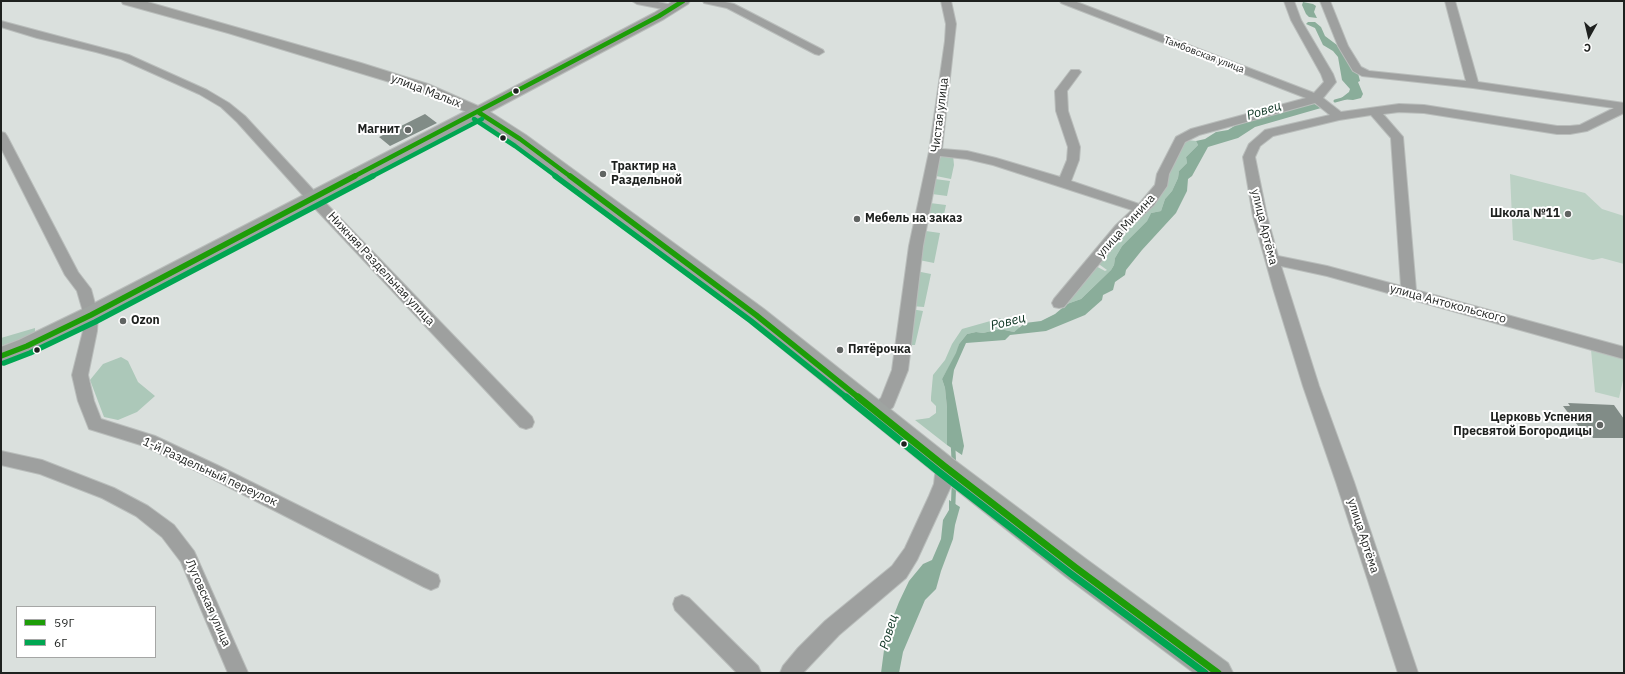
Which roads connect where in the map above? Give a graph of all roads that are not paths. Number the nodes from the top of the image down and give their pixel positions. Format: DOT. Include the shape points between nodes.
graph roads {
  1 [pos="128,1"];
  2 [pos="637,1"];
  3 [pos="708,1"];
  4 [pos="946,1"];
  5 [pos="1065,1"];
  6 [pos="1289,1"];
  7 [pos="1325,1"];
  8 [pos="1450,1"];
  9 [pos="678,4"];
  10 [pos="2,22"];
  11 [pos="818,52"];
  12 [pos="1074,72"];
  13 [pos="1472,85"];
  14 [pos="1316,98"];
  15 [pos="1624,107"];
  16 [pos="478,112"];
  17 [pos="1375,112"];
  18 [pos="1339,116"];
  19 [pos="1,136"];
  20 [pos="935,152"];
  21 [pos="1064,183"];
  22 [pos="313,198"];
  23 [pos="1142,209"];
  24 [pos="1272,260"];
  25 [pos="1409,293"];
  26 [pos="1059,303"];
  27 [pos="91,315"];
  28 [pos="1624,353"];
  29 [pos="1,356"];
  30 [pos="876,412"];
  31 [pos="526,422"];
  32 [pos="1,458"];
  33 [pos="944,466"];
  34 [pos="431,581"];
  35 [pos="682,604"];
  36 [pos="238,673"];
  37 [pos="751,673"];
  38 [pos="790,673"];
  39 [pos="1218,673"];
  40 [pos="1408,673"];
  1 -- 16 [label="street, улица Малых" via="356,66 422,87"];
  2 -- 9 [label="street"];
  3 -- 11 [label="street" via="730,6"];
  4 -- 20 [label="street, Чистая улица" via="951,24 950,41"];
  5 -- 14 [label="street, Тамбовская улица"];
  6 -- 14 [label="street" via="1296,20 1330,82"];
  7 -- 13 [label="street" via="1343,46 1357,69 1366,74"];
  8 -- 13 [label="street"];
  9 -- 16 [label="street"];
  10 -- 22 [label="street, Нижняя Раздельная улица" via="41,36 126,57 225,105"];
  12 -- 21 [label="street" via="1061,91 1062,111 1074,147 1073,160"];
  13 -- 15 [label="street"];
  14 -- 18 [label="street, Тамбовская улица"];
  14 -- 23 [label="street, улица Минина" via="1278,111 1195,132 1180,140 1163,174 1160,186"];
  15 -- 17 [label="street, улица Артёма" via="1583,128 1570,130 1424,110 1399,108"];
  16 -- 22 [label="main road"];
  16 -- 30 [label="main road, улица Малых" via="520,139 756,315"];
  17 -- 18 [label="street, улица Артёма"];
  17 -- 25 [label="street" via="1396,137"];
  18 -- 24 [label="street, улица Артёма" via="1269,133 1255,144 1249,157 1260,216"];
  19 -- 27 [label="street, 1-й Раздельный переулок" via="72,275 84,289"];
  20 -- 21 [label="street" via="968,155"];
  20 -- 30 [label="street, Чистая улица" via="916,246 900,370 887,402"];
  21 -- 23 [label="street"];
  22 -- 27 [label="main road"];
  22 -- 31 [label="street, Нижняя Раздельная улица"];
  23 -- 26 [label="street, улица Минина" via="1121,228"];
  24 -- 25 [label="street, улица Антокольского"];
  24 -- 40 [label="street, улица Артёма" via="1311,386"];
  25 -- 28 [label="street, улица Антокольского"];
  27 -- 29 [label="main road"];
  27 -- 34 [label="street, 1-й Раздельный переулок" via="80,375 95,424 149,441 213,470"];
  30 -- 33 [label="main road, улица Малых"];
  32 -- 36 [label="street, Луговская улица" via="42,467 108,493 142,511 168,531 188,557"];
  33 -- 38 [label="street" via="943,484 938,496 911,554 899,572 832,628"];
  33 -- 39 [label="main road, улица Малых"];
  35 -- 37 [label="street"];
}
